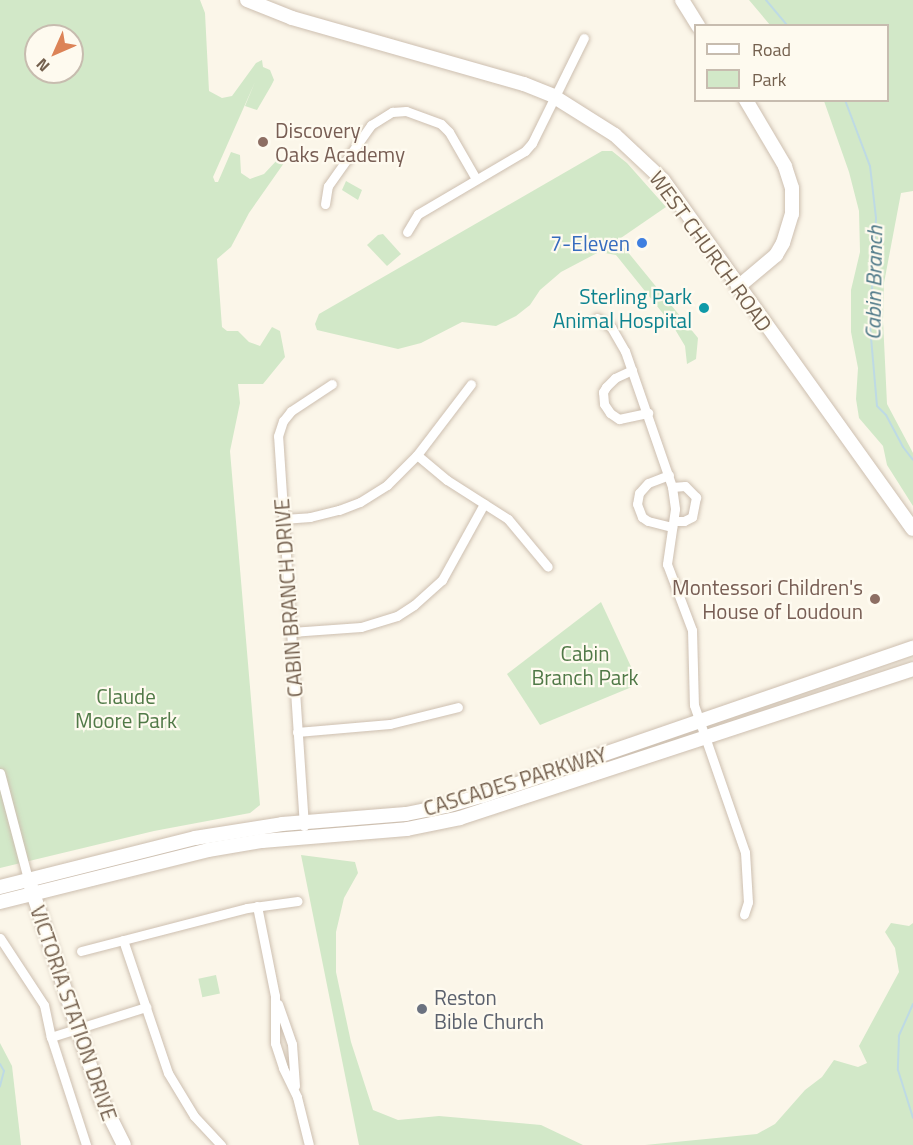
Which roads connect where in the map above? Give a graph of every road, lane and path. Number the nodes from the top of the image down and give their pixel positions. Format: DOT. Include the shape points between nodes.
graph roads {
  1 [pos="247,0"];
  2 [pos="682,0"];
  3 [pos="697,24"];
  4 [pos="584,38"];
  5 [pos="554,96"];
  6 [pos="747,102"];
  7 [pos="477,179"];
  8 [pos="325,204"];
  9 [pos="406,232"];
  10 [pos="738,286"];
  11 [pos="597,318"];
  12 [pos="632,369"];
  13 [pos="332,384"];
  14 [pos="471,384"];
  15 [pos="648,413"];
  16 [pos="417,455"];
  17 [pos="669,475"];
  18 [pos="672,487"];
  19 [pos="484,504"];
  20 [pos="283,519"];
  21 [pos="673,524"];
  22 [pos="910,525"];
  23 [pos="548,567"];
  24 [pos="291,632"];
  25 [pos="913,648"];
  26 [pos="913,669"];
  27 [pos="458,707"];
  28 [pos="701,721"];
  29 [pos="297,732"];
  30 [pos="707,735"];
  31 [pos="0,773"];
  32 [pos="304,822"];
  33 [pos="305,837"];
  34 [pos="28,879"];
  35 [pos="0,886"];
  36 [pos="33,894"];
  37 [pos="298,901"];
  38 [pos="0,902"];
  39 [pos="257,906"];
  40 [pos="744,914"];
  41 [pos="0,938"];
  42 [pos="123,940"];
  43 [pos="81,951"];
  44 [pos="275,996"];
  45 [pos="146,1007"];
  46 [pos="78,1028"];
  47 [pos="51,1038"];
  48 [pos="297,1097"];
  49 [pos="219,1144"];
  50 [pos="86,1145"];
  51 [pos="124,1145"];
  52 [pos="309,1145"];
  1 -- 5 [label="main road, WEST CHURCH ROAD" via="292,18 502,77"];
  2 -- 3 [label="main road"];
  4 -- 5 [label="street"];
  5 -- 7 [label="street" via="525,151"];
  5 -- 10 [label="main road, WEST CHURCH ROAD" via="615,135 657,173"];
  6 -- 10 [label="main road" via="785,166 792,188 792,214 776,255"];
  7 -- 8 [label="street" via="441,124 406,111 392,112 370,125 328,186"];
  7 -- 9 [label="street" via="418,213"];
  10 -- 22 [label="main road, WEST CHURCH ROAD"];
  11 -- 12 [label="street" via="611,327"];
  12 -- 15 [label="street"];
  12 -- 15 [label="street" via="606,387 604,404 619,419"];
  13 -- 20 [label="street, CABIN BRANCH DRIVE" via="301,402 283,421 278,445"];
  14 -- 16 [label="street"];
  15 -- 17 [label="street"];
  16 -- 19 [label="street"];
  16 -- 20 [label="street" via="387,485 360,502 310,517"];
  17 -- 18 [label="street"];
  17 -- 21 [label="street" via="648,483 639,493 637,504 648,521"];
  18 -- 21 [label="street"];
  18 -- 21 [label="street" via="685,486 696,497 692,517"];
  19 -- 23 [label="street" via="519,529"];
  19 -- 24 [label="street" via="442,580 414,605 397,616 361,627"];
  20 -- 24 [label="street, CABIN BRANCH DRIVE"];
  21 -- 28 [label="street" via="667,564 692,630 692,692"];
  24 -- 29 [label="street, CABIN BRANCH DRIVE"];
  25 -- 28 [label="main road, CASCADES PARKWAY"];
  26 -- 30 [label="main road, CASCADES PARKWAY"];
  27 -- 29 [label="street" via="390,724"];
  28 -- 30 [label="street"];
  28 -- 32 [label="main road, CASCADES PARKWAY" via="446,806 406,814"];
  29 -- 32 [label="street, CABIN BRANCH DRIVE"];
  30 -- 33 [label="main road, CASCADES PARKWAY" via="451,820 407,829"];
  30 -- 40 [label="street" via="745,852 748,902"];
  31 -- 34 [label="street"];
  32 -- 33 [label="street, CABIN BRANCH DRIVE"];
  32 -- 34 [label="main road, CASCADES PARKWAY" via="195,838"];
  33 -- 36 [label="main road, CASCADES PARKWAY" via="208,850"];
  34 -- 35 [label="main road, CASCADES PARKWAY"];
  34 -- 36 [label="main road, VICTORIA STATION DRIVE"];
  36 -- 38 [label="main road, CASCADES PARKWAY"];
  36 -- 46 [label="main road, VICTORIA STATION DRIVE"];
  37 -- 39 [label="street"];
  39 -- 42 [label="street"];
  39 -- 44 [label="street"];
  41 -- 47 [label="street" via="44,1005"];
  42 -- 43 [label="street"];
  42 -- 45 [label="street"];
  44 -- 48 [label="street" via="292,1044"];
  44 -- 48 [label="street" via="275,1043"];
  45 -- 46 [label="street"];
  45 -- 49 [label="street" via="175,1087"];
  46 -- 47 [label="street"];
  46 -- 51 [label="main road, VICTORIA STATION DRIVE" via="101,1100"];
  47 -- 50 [label="street"];
  48 -- 52 [label="street"];
}
